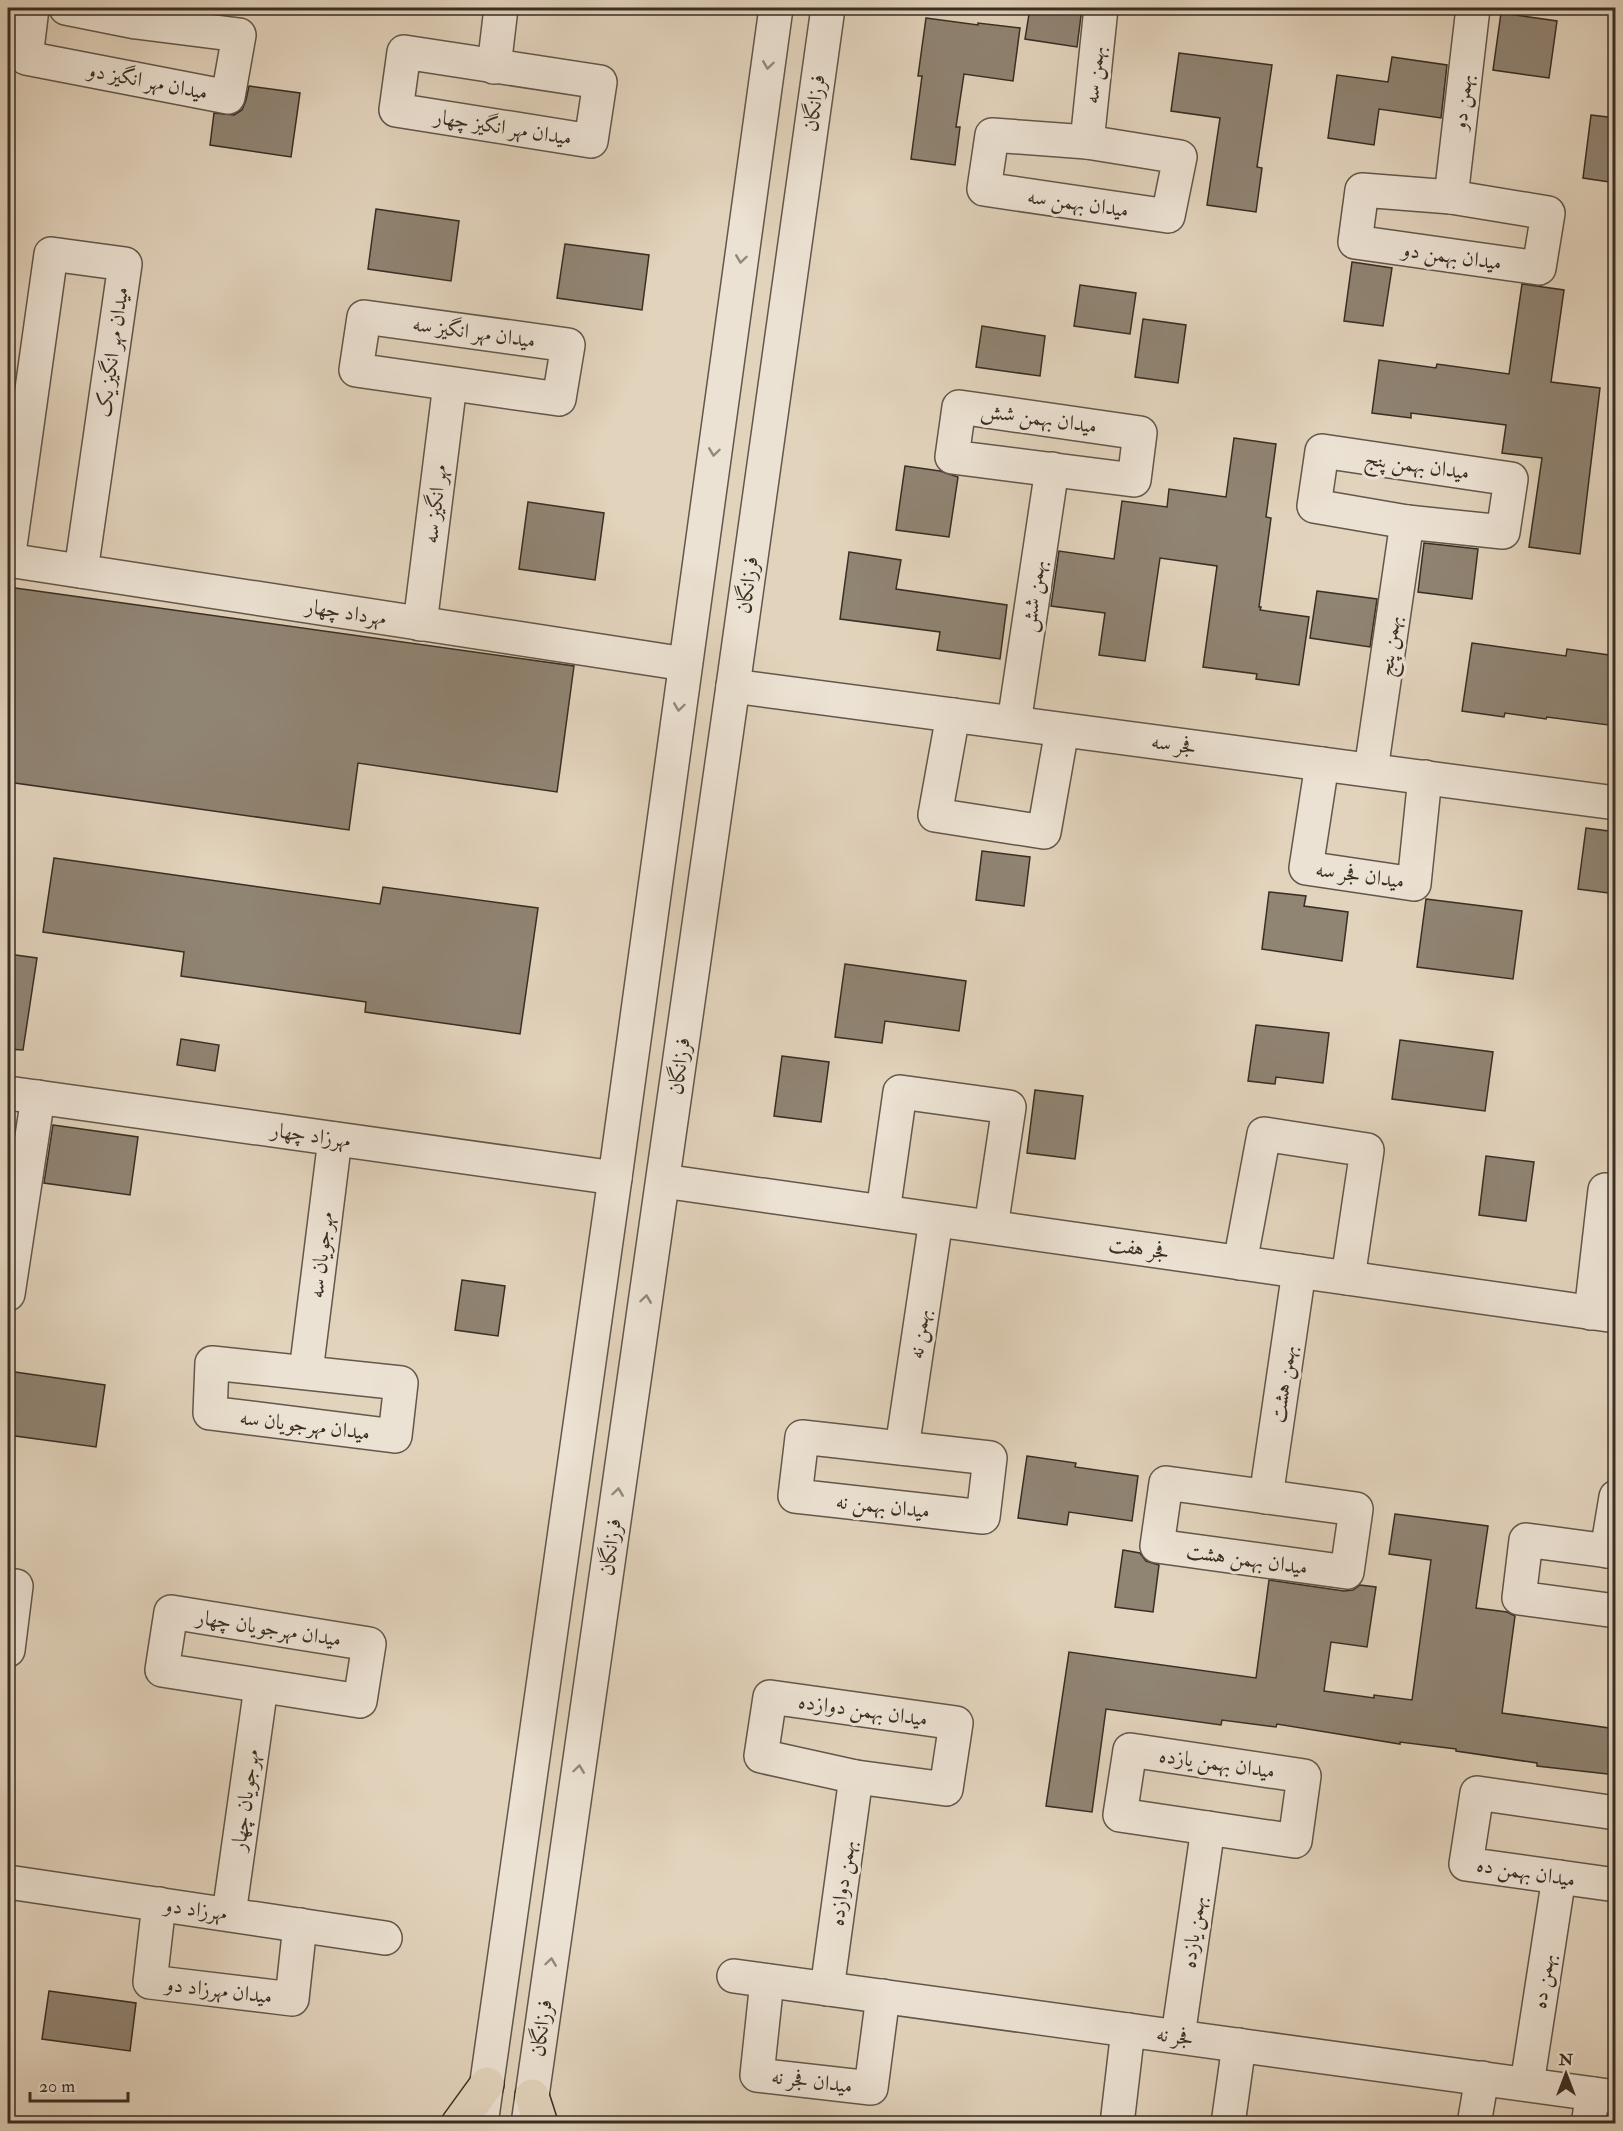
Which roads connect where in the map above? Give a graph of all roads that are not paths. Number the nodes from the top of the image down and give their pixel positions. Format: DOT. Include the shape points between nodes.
graph roads {
  1 [pos="32,8"];
  2 [pos="66,8"];
  3 [pos="501,8"];
  4 [pos="776,8"];
  5 [pos="828,8"];
  6 [pos="1101,8"];
  7 [pos="1473,8"];
  8 [pos="137,15"];
  9 [pos="494,67"];
  10 [pos="1087,142"];
  11 [pos="1451,197"];
  12 [pos="450,384"];
  13 [pos="1052,469"];
  14 [pos="1407,522"];
  15 [pos="8,560"];
  16 [pos="81,572"];
  17 [pos="420,624"];
  18 [pos="685,664"];
  19 [pos="733,686"];
  20 [pos="952,715"];
  21 [pos="1014,723"];
  22 [pos="1062,730"];
  23 [pos="1322,764"];
  24 [pos="1371,770"];
  25 [pos="1425,777"];
  26 [pos="1616,803"];
  27 [pos="22,1095"];
  28 [pos="336,1139"];
  29 [pos="615,1178"];
  30 [pos="663,1181"];
  31 [pos="1616,1192"];
  32 [pos="883,1212"];
  33 [pos="936,1220"];
  34 [pos="991,1227"];
  35 [pos="1240,1263"];
  36 [pos="1299,1271"];
  37 [pos="1348,1278"];
  38 [pos="8,1294"];
  39 [pos="1603,1314"];
  40 [pos="306,1372"];
  41 [pos="902,1448"];
  42 [pos="1266,1497"];
  43 [pos="1616,1497"];
  44 [pos="1611,1551"];
  45 [pos="8,1585"];
  46 [pos="1616,1611"];
  47 [pos="8,1650"];
  48 [pos="261,1687"];
  49 [pos="856,1777"];
  50 [pos="1616,1813"];
  51 [pos="1208,1828"];
  52 [pos="1559,1877"];
  53 [pos="8,1882"];
  54 [pos="1616,1885"];
  55 [pos="159,1904"];
  56 [pos="229,1914"];
  57 [pos="300,1924"];
  58 [pos="385,1938"];
  59 [pos="734,1976"];
  60 [pos="767,1980"];
  61 [pos="827,1989"];
  62 [pos="883,1996"];
  63 [pos="1128,2030"];
  64 [pos="1178,2037"];
  65 [pos="1239,2045"];
  66 [pos="1482,2078"];
  67 [pos="488,2084"];
  68 [pos="1527,2084"];
  69 [pos="1599,2105"];
  70 [pos="533,2114"];
  71 [pos="458,2124"];
  72 [pos="481,2124"];
  73 [pos="1116,2124"];
  74 [pos="1228,2124"];
  75 [pos="1474,2124"];
  1 -- 8 [label="street, میدان مهر انگیز دو" via="26,58 228,97 239,35"];
  2 -- 8 [label="street, میدان مهر انگیز دو"];
  3 -- 9 [label="street"];
  4 -- 18 [label="street, one-way"];
  5 -- 19 [label="street, فرزانگان"];
  6 -- 10 [label="street, بهمن سه"];
  7 -- 11 [label="street, بهمن دو"];
  9 -- 9 [label="street, میدان مهر انگیز چهار" via="600,82 591,141 396,110 404,52"];
  10 -- 10 [label="street, میدان بهمن سه" via="1180,158 1168,216 984,189 992,135"];
  11 -- 11 [label="street, میدان بهمن دو" via="1548,213 1539,268 1355,242 1362,190"];
  12 -- 12 [label="street, میدان مهر انگیز سه" via="559,399 568,345 364,317 356,370"];
  12 -- 17 [label="street, مهر انگیز سه"];
  13 -- 13 [label="street, میدان بهمن شش" via="1134,480 1140,433 958,407 952,457"];
  13 -- 21 [label="street, بهمن شش"];
  14 -- 14 [label="street, میدان بهمن پنج" via="1503,532 1511,479 1322,451 1314,506"];
  14 -- 24 [label="street, بهمن پنج"];
  15 -- 16 [label="street, مهرداد چهار"];
  15 -- 16 [label="street, میدان مهر انگیز یک" via="51,254 124,264"];
  16 -- 17 [label="street, مهرداد چهار"];
  17 -- 18 [label="street, مهرداد چهار"];
  18 -- 29 [label="street, one-way"];
  19 -- 20 [label="street, فجر سه"];
  19 -- 30 [label="street, فرزانگان"];
  20 -- 21 [label="street, فجر سه"];
  20 -- 22 [label="street" via="935,816 1044,832"];
  21 -- 22 [label="street, فجر سه"];
  22 -- 23 [label="street, فجر سه"];
  23 -- 24 [label="street, فجر سه"];
  23 -- 25 [label="street, میدان فجر سه" via="1306,868 1413,884"];
  24 -- 25 [label="street, فجر سه"];
  25 -- 26 [label="street, فجر سه"];
  27 -- 28 [label="street, مهرزاد چهار"];
  27 -- 38 [label="street"];
  28 -- 29 [label="street, مهرزاد چهار"];
  28 -- 40 [label="street, مهرجویان سه"];
  29 -- 67 [label="street"];
  30 -- 32 [label="street, فجر هفت"];
  70 -- 30 [label="street, فرزانگان, one-way"];
  31 -- 39 [label="street" via="1605,1190"];
  32 -- 33 [label="street, فجر هفت"];
  32 -- 34 [label="street" via="900,1092 910,1093 1009,1107"];
  33 -- 34 [label="street, فجر هفت"];
  33 -- 41 [label="street, بهمن نه"];
  34 -- 35 [label="street, فجر هفت"];
  35 -- 36 [label="street, فجر هفت"];
  35 -- 37 [label="street" via="1264,1134 1366,1150"];
  36 -- 37 [label="street, فجر هفت"];
  36 -- 42 [label="street, بهمن هشت"];
  37 -- 39 [label="street, فجر هفت"];
  40 -- 40 [label="street, میدان مهرجویان سه" via="401,1383 395,1436 210,1413 212,1363"];
  41 -- 41 [label="street, میدان بهمن نه" via="990,1458 983,1517 795,1496 801,1437"];
  42 -- 42 [label="street, میدان بهمن هشت" via="1356,1509 1347,1572 1157,1546 1166,1483"];
  43 -- 44 [label="street"];
  44 -- 46 [label="street" via="1526,1540 1518,1598"];
  45 -- 47 [label="street" via="16,1586"];
  48 -- 48 [label="street, میدان مهرجویان چهار" via="360,1701 369,1644 171,1612 162,1670"];
  48 -- 56 [label="street, مهرجویان چهار"];
  49 -- 49 [label="street, میدان بهمن دوازده" via="946,1789 956,1723 770,1697 760,1756"];
  49 -- 61 [label="street, بهمن دوازده"];
  50 -- 52 [label="street, میدان بهمن ده" via="1477,1793 1467,1864"];
  51 -- 51 [label="street, میدان بهمن یازده" via="1295,1841 1304,1776 1130,1750 1120,1815"];
  51 -- 64 [label="street, بهمن یازده"];
  52 -- 54 [label="street, میدان بهمن ده"];
  52 -- 68 [label="street, بهمن ده"];
  53 -- 55 [label="street, مهرزاد دو"];
  55 -- 56 [label="street, مهرزاد دو"];
  55 -- 57 [label="street, میدان مهرزاد دو" via="150,1982 292,1999"];
  56 -- 57 [label="street, مهرزاد دو"];
  57 -- 58 [label="street, مهرزاد دو"];
  59 -- 60 [label="street, فجر نه"];
  60 -- 61 [label="street, فجر نه"];
  60 -- 62 [label="street, میدان فجر نه" via="757,2075 871,2088"];
  61 -- 62 [label="street, فجر نه"];
  62 -- 63 [label="street, فجر نه"];
  63 -- 64 [label="street, فجر نه"];
  63 -- 73 [label="street"];
  64 -- 65 [label="street, فجر نه"];
  65 -- 66 [label="street, فجر نه"];
  65 -- 74 [label="street"];
  66 -- 68 [label="street, فجر نه"];
  66 -- 75 [label="street"];
  67 -- 71 [label="main road"];
  67 -- 72 [label="street"];
  68 -- 69 [label="street, فجر نه"];
}
